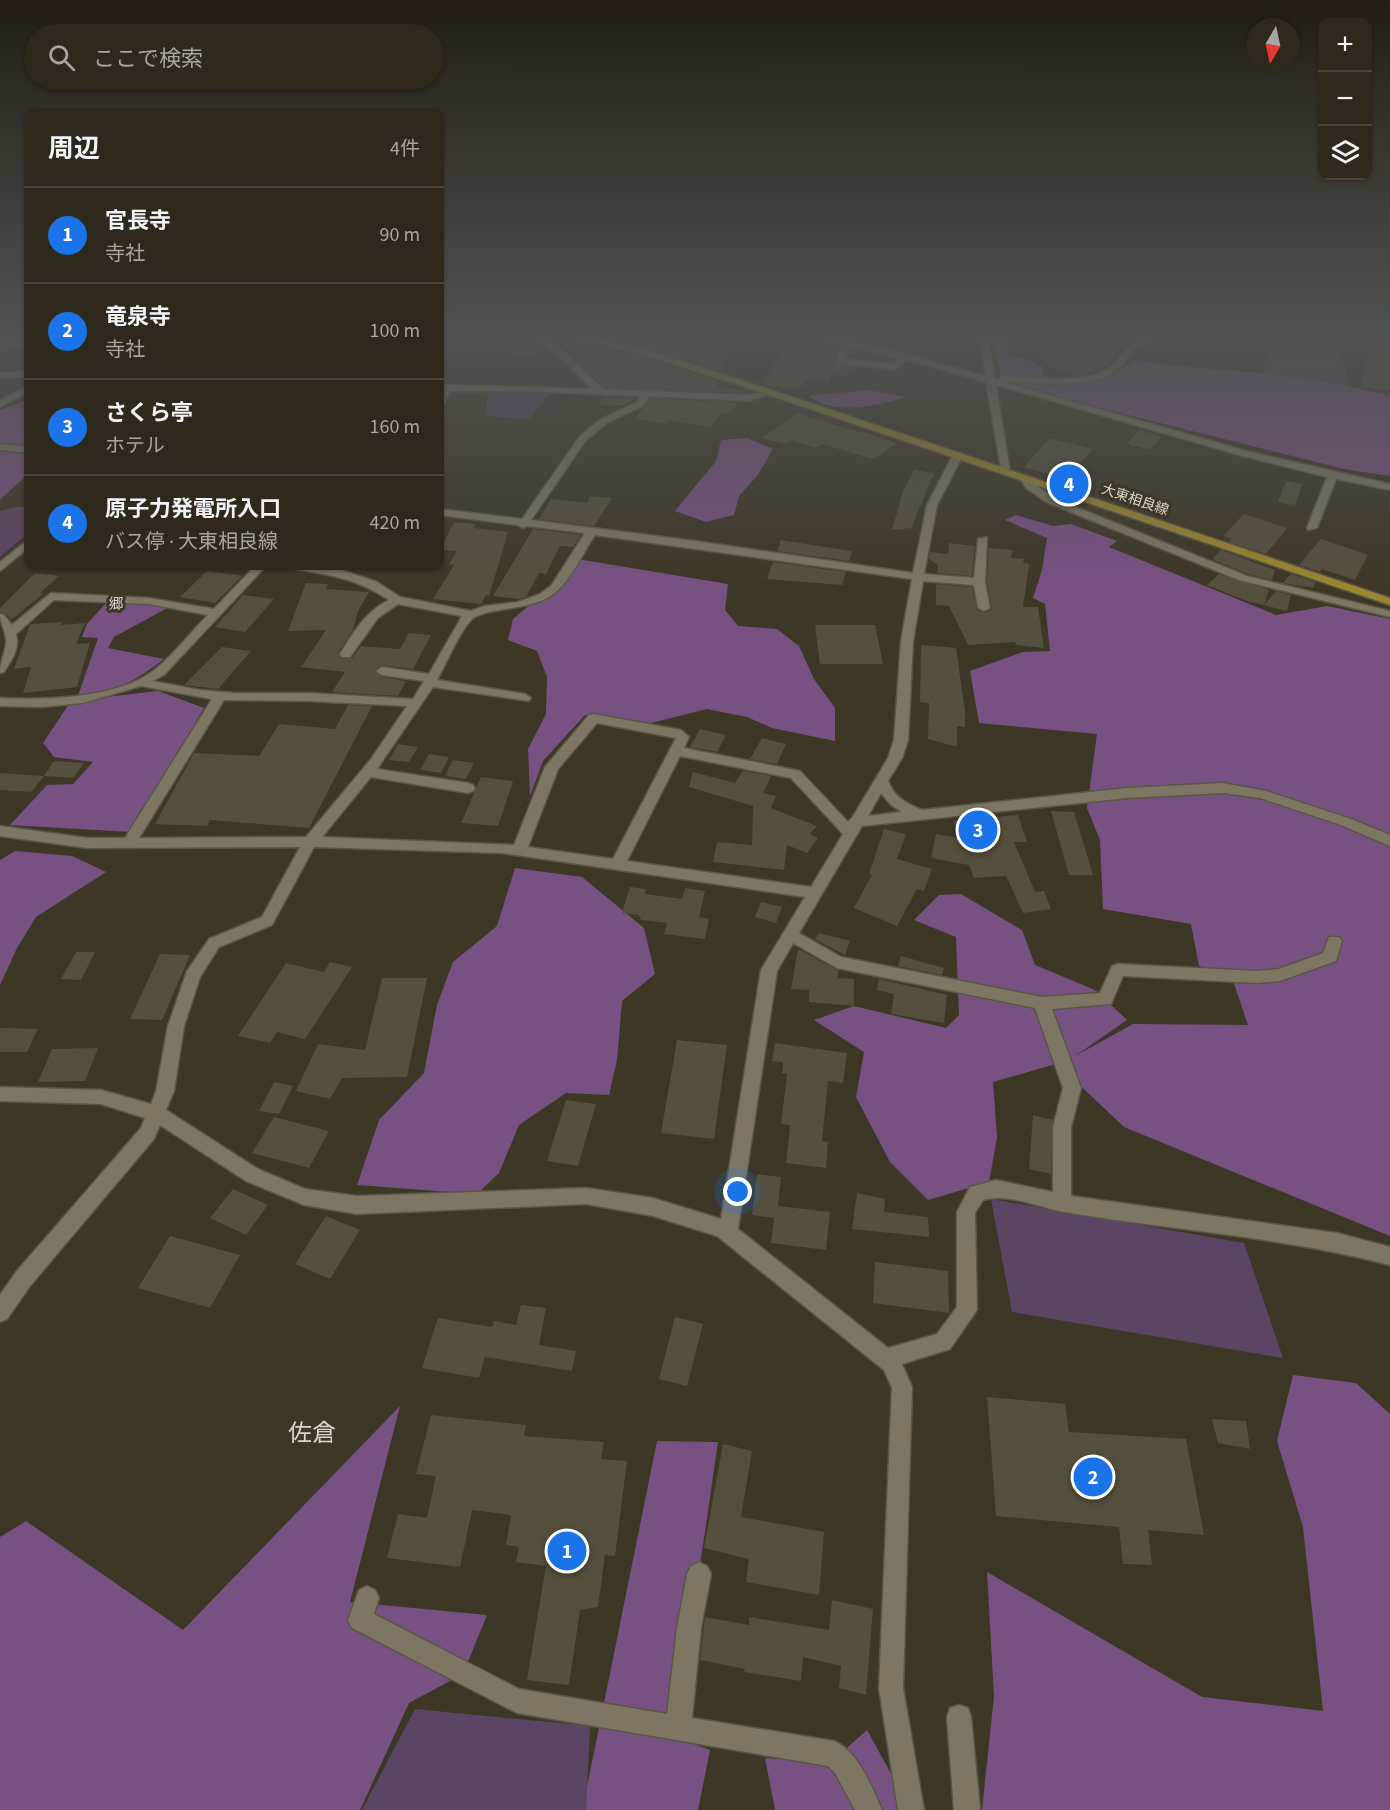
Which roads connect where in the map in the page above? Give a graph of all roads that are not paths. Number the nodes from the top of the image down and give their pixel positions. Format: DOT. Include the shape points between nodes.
graph roads {
  1 [pos="611,417"];
  2 [pos="844,417"];
  3 [pos="996,417"];
  4 [pos="1123,417"];
  5 [pos="0,447"];
  6 [pos="24,450"];
  7 [pos="958,455"];
  8 [pos="1005,472"];
  9 [pos="1332,476"];
  10 [pos="1026,480"];
  11 [pos="1390,487"];
  12 [pos="444,513"];
  13 [pos="524,525"];
  14 [pos="1312,528"];
  15 [pos="591,532"];
  16 [pos="983,539"];
  17 [pos="24,547"];
  18 [pos="0,568"];
  19 [pos="257,570"];
  20 [pos="321,570"];
  21 [pos="918,577"];
  22 [pos="979,582"];
  23 [pos="397,600"];
  24 [pos="1390,602"];
  25 [pos="984,608"];
  26 [pos="218,613"];
  27 [pos="471,614"];
  28 [pos="1390,614"];
  29 [pos="0,617"];
  30 [pos="11,632"];
  31 [pos="346,654"];
  32 [pos="0,669"];
  33 [pos="382,671"];
  34 [pos="431,680"];
  35 [pos="142,683"];
  36 [pos="220,696"];
  37 [pos="525,698"];
  38 [pos="0,702"];
  39 [pos="415,703"];
  40 [pos="676,751"];
  41 [pos="368,772"];
  42 [pos="880,780"];
  43 [pos="468,788"];
  44 [pos="922,815"];
  45 [pos="852,827"];
  46 [pos="0,831"];
  47 [pos="1390,841"];
  48 [pos="310,842"];
  49 [pos="129,843"];
  50 [pos="519,850"];
  51 [pos="618,864"];
  52 [pos="814,893"];
  53 [pos="789,934"];
  54 [pos="1334,940"];
  55 [pos="1042,1003"];
  56 [pos="0,1094"];
  57 [pos="156,1113"];
  58 [pos="1062,1203"];
  59 [pos="728,1232"];
  60 [pos="1390,1256"];
  61 [pos="0,1312"];
  62 [pos="886,1359"];
  63 [pos="699,1574"];
  64 [pos="367,1598"];
  65 [pos="959,1717"];
  66 [pos="678,1728"];
  67 [pos="869,1810"];
  68 [pos="911,1810"];
  69 [pos="967,1810"];
  1 -- 13 [label="street" via="583,438"];
  2 -- 7 [label="main road, 大東相良線"];
  3 -- 8 [label="street"];
  4 -- 9 [label="street"];
  5 -- 6 [label="street"];
  7 -- 8 [label="main road, 大東相良線"];
  7 -- 21 [label="street" via="932,506"];
  8 -- 10 [label="main road, 大東相良線"];
  9 -- 11 [label="street"];
  9 -- 14 [label="street"];
  10 -- 24 [label="main road, 大東相良線"];
  10 -- 28 [label="street" via="1052,501 1243,578"];
  12 -- 13 [label="street"];
  13 -- 15 [label="street"];
  15 -- 21 [label="street"];
  15 -- 27 [label="street" via="555,588 544,596"];
  16 -- 22 [label="street"];
  17 -- 18 [label="street"];
  19 -- 26 [label="street"];
  20 -- 23 [label="street" via="374,584"];
  21 -- 22 [label="street"];
  21 -- 42 [label="street" via="907,641 901,740 895,758"];
  22 -- 25 [label="street"];
  23 -- 27 [label="street"];
  23 -- 31 [label="street" via="372,617"];
  26 -- 30 [label="street" via="149,602 51,596"];
  26 -- 35 [label="street" via="160,672"];
  27 -- 34 [label="street"];
  29 -- 30 [label="street"];
  30 -- 32 [label="street" via="12,650"];
  33 -- 34 [label="street"];
  34 -- 37 [label="street"];
  34 -- 39 [label="street"];
  35 -- 36 [label="street"];
  35 -- 38 [label="street" via="46,704"];
  36 -- 39 [label="street"];
  36 -- 49 [label="street"];
  39 -- 41 [label="street"];
  40 -- 45 [label="street" via="795,774"];
  40 -- 50 [label="street" via="682,737 676,733 594,718 552,767"];
  40 -- 51 [label="street"];
  41 -- 43 [label="street"];
  41 -- 48 [label="street"];
  42 -- 44 [label="street" via="885,793 906,809"];
  42 -- 45 [label="street"];
  44 -- 45 [label="street"];
  44 -- 47 [label="street" via="1150,791 1223,788 1280,800"];
  45 -- 52 [label="street"];
  46 -- 49 [label="street" via="87,843"];
  48 -- 49 [label="street"];
  48 -- 50 [label="street"];
  48 -- 57 [label="street" via="267,921 214,943 194,975 176,1026 165,1091"];
  50 -- 51 [label="street"];
  51 -- 52 [label="street"];
  52 -- 53 [label="street"];
  53 -- 55 [label="street" via="837,962"];
  53 -- 59 [label="street" via="769,970"];
  54 -- 55 [label="street" via="1330,957 1281,975 1118,970 1104,999"];
  55 -- 58 [label="street" via="1072,1088 1062,1127"];
  56 -- 57 [label="street" via="101,1097"];
  57 -- 59 [label="street" via="252,1175 304,1197 357,1205 586,1196 653,1207"];
  57 -- 61 [label="street" via="148,1133 23,1279"];
  58 -- 60 [label="street" via="1337,1242"];
  58 -- 62 [label="street" via="996,1188 977,1192 966,1212 967,1310 944,1342"];
  59 -- 62 [label="street"];
  62 -- 68 [label="street" via="902,1387 891,1688"];
  63 -- 66 [label="street"];
  64 -- 66 [label="street" via="360,1620 517,1701"];
  65 -- 69 [label="street"];
  66 -- 67 [label="street" via="834,1754 844,1764"];
}
